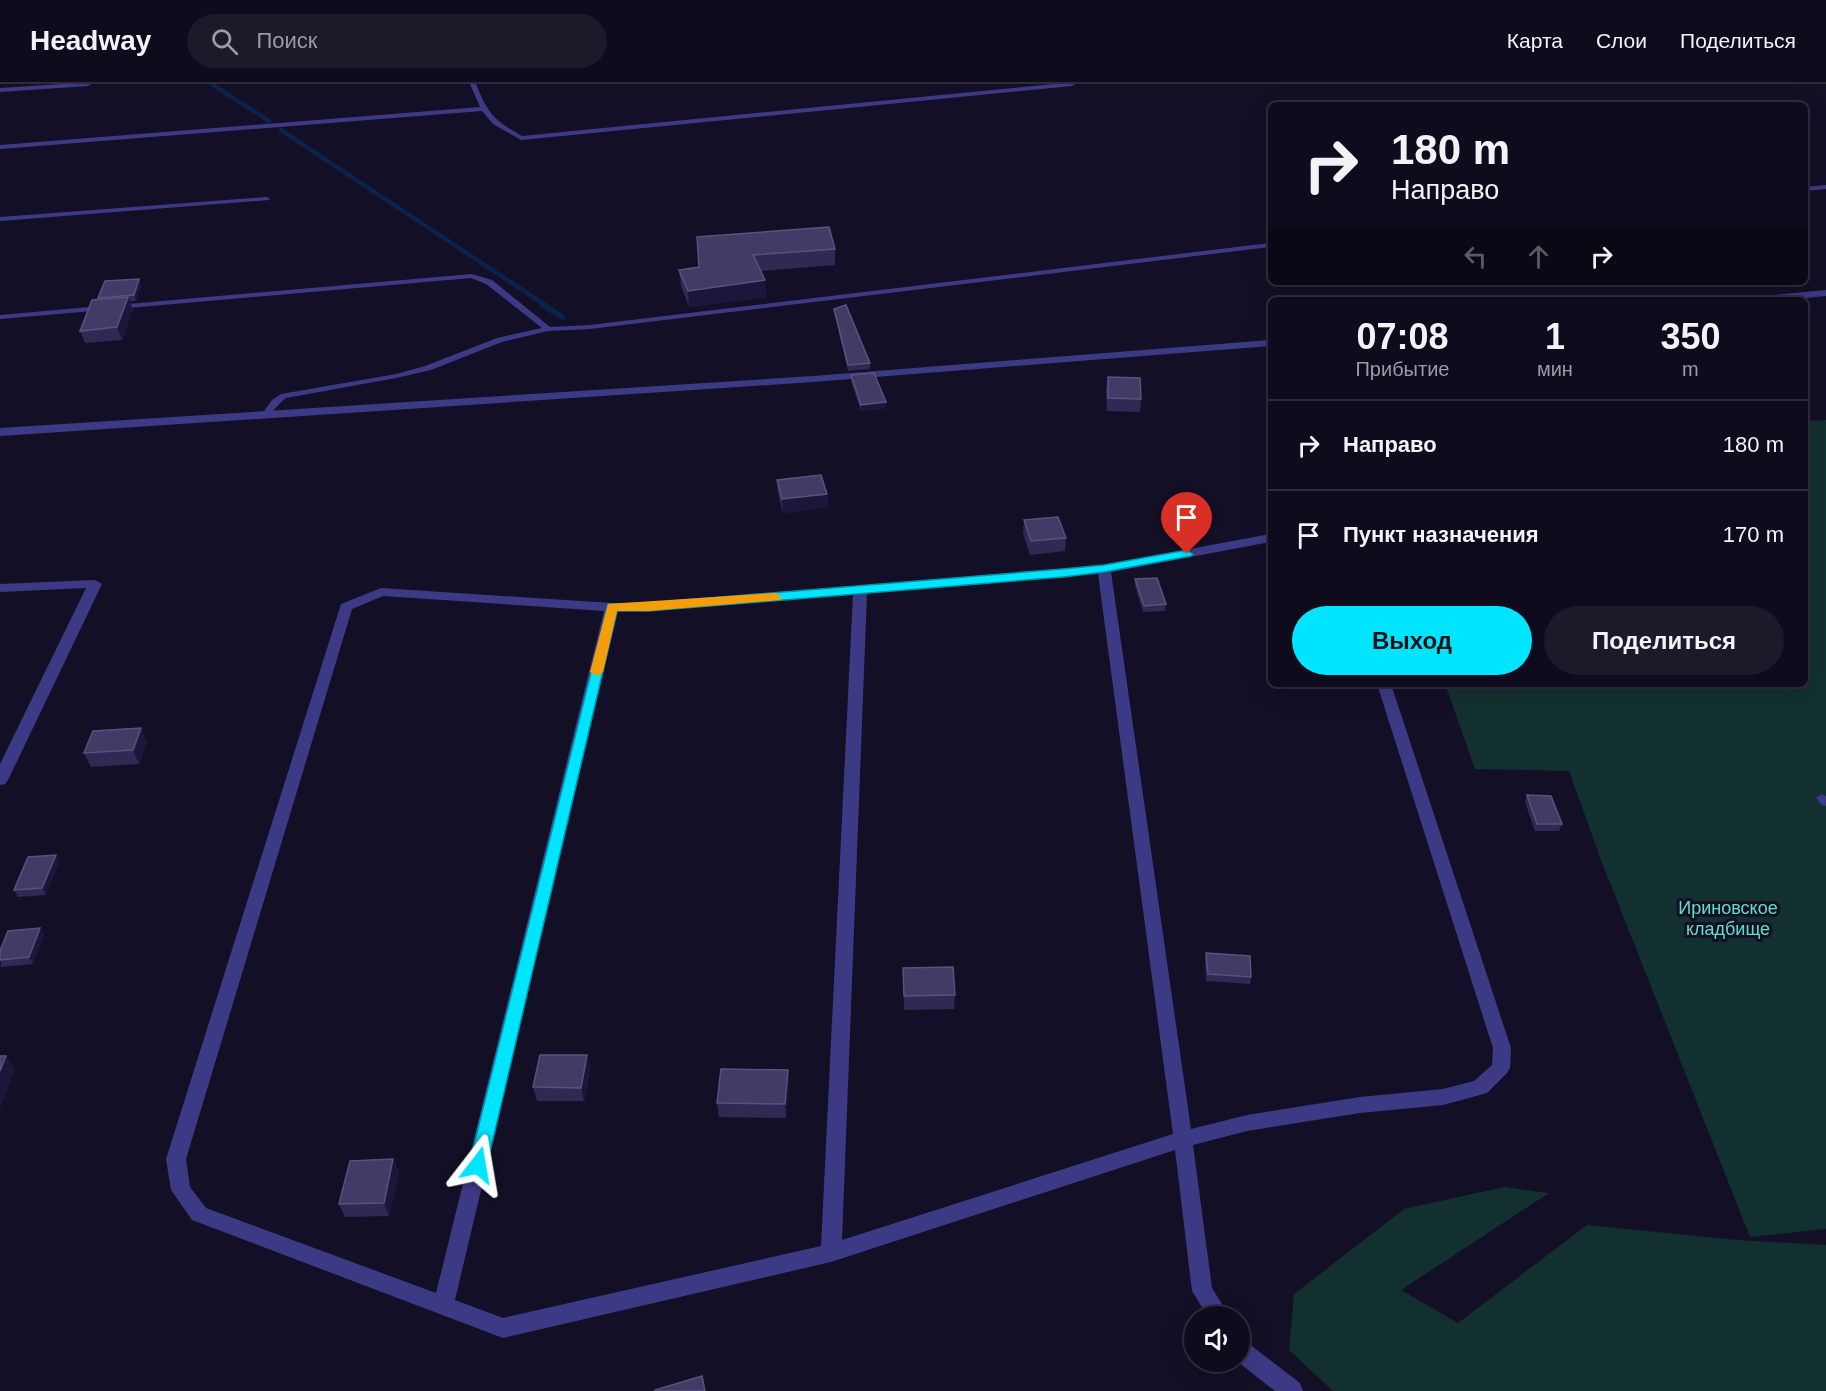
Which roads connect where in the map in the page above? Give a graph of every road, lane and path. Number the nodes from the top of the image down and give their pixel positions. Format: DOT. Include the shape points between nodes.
graph roads {
  1 [pos="88,84"];
  2 [pos="473,84"];
  3 [pos="1072,84"];
  4 [pos="0,90"];
  5 [pos="482,109"];
  6 [pos="0,147"];
  7 [pos="1826,187"];
  8 [pos="1808,189"];
  9 [pos="267,199"];
  10 [pos="0,219"];
  11 [pos="1268,245"];
  12 [pos="1826,293"];
  13 [pos="1784,297"];
  14 [pos="0,316"];
  15 [pos="548,329"];
  16 [pos="1268,343"];
  17 [pos="266,414"];
  18 [pos="0,432"];
  19 [pos="1268,538"];
  20 [pos="1104,569"];
  21 [pos="0,588"];
  22 [pos="860,590"];
  23 [pos="612,607"];
  24 [pos="1385,687"];
  25 [pos="0,780"];
  26 [pos="1184,1139"];
  27 [pos="831,1252"];
  28 [pos="444,1305"];
  29 [pos="1212,1306"];
  30 [pos="1250,1358"];
  31 [pos="1292,1391"];
  1 -- 4 [label="lane"];
  2 -- 5 [label="lane"];
  3 -- 5 [label="lane" via="521,138 490,121"];
  5 -- 6 [label="lane"];
  7 -- 8 [label="lane"];
  9 -- 10 [label="lane"];
  11 -- 15 [label="lane"];
  12 -- 13 [label="street"];
  14 -- 15 [label="lane" via="472,276 489,282"];
  15 -- 17 [label="lane" via="500,340 428,368 284,396"];
  16 -- 17 [label="street" via="813,379"];
  17 -- 18 [label="street"];
  19 -- 20 [label="street"];
  20 -- 22 [label="street"];
  20 -- 26 [label="street"];
  21 -- 25 [label="street" via="95,584"];
  22 -- 23 [label="street"];
  22 -- 27 [label="street"];
  23 -- 28 [label="street"];
  23 -- 28 [label="street" via="381,592 346,607 176,1159 181,1190 199,1214"];
  24 -- 26 [label="street" via="1503,1048 1501,1068 1480,1087 1443,1097 1269,1119"];
  26 -- 27 [label="street"];
  26 -- 29 [label="street" via="1202,1291"];
  27 -- 28 [label="street" via="503,1328"];
  30 -- 31 [label="street"];
}
